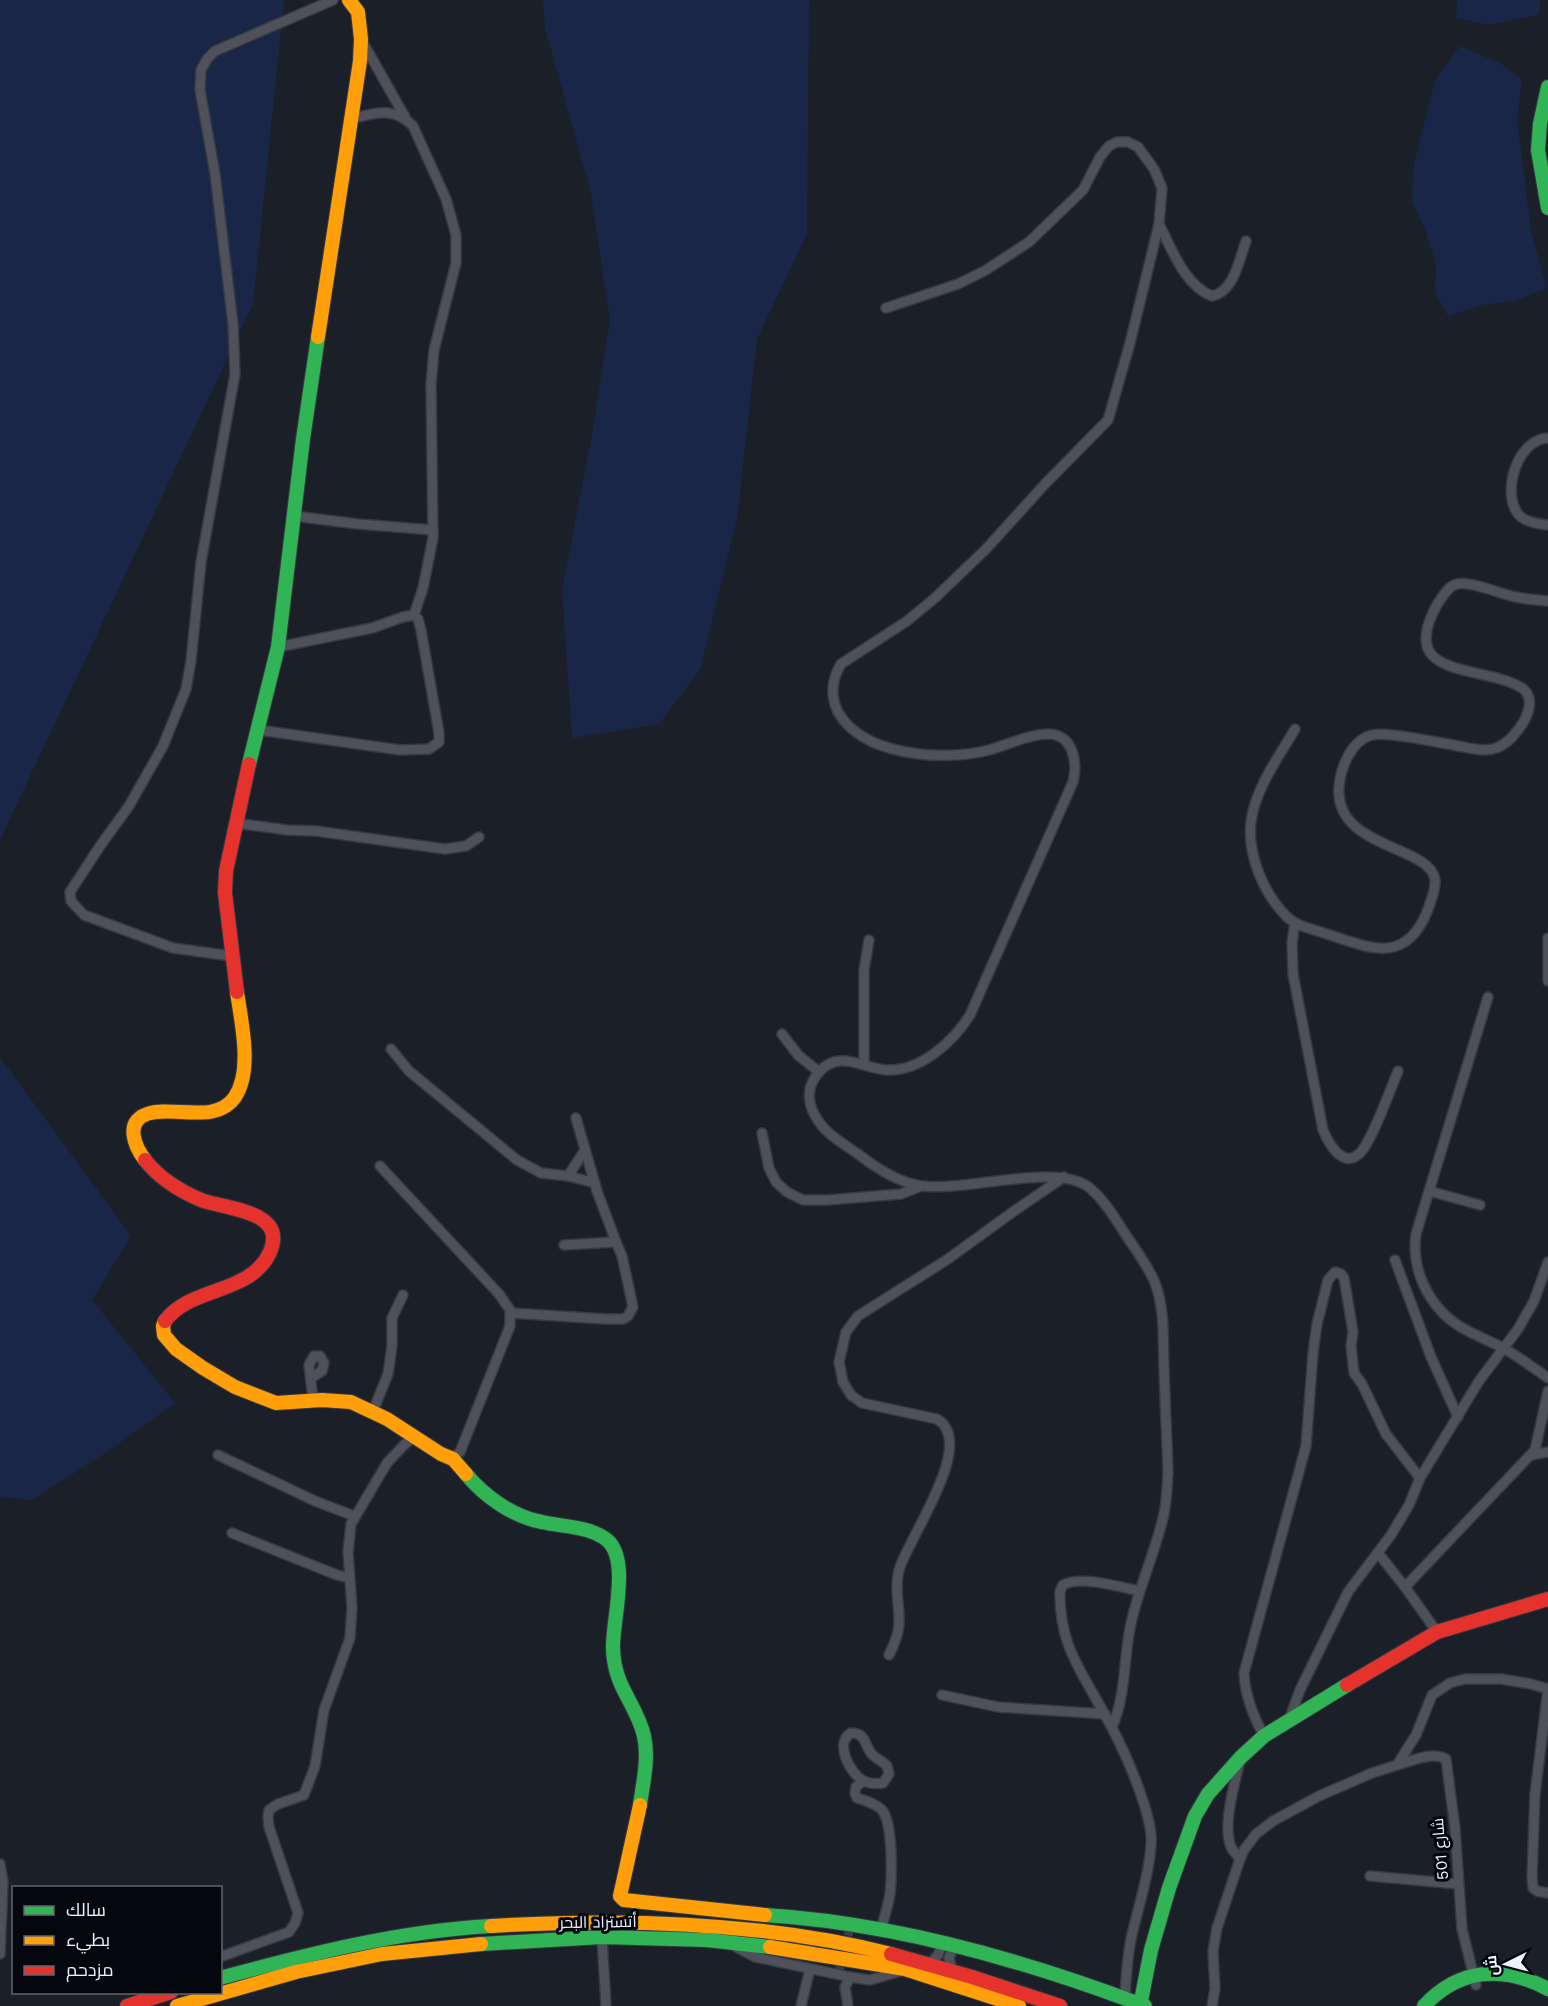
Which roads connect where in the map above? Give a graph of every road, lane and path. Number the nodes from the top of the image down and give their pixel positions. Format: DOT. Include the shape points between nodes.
graph roads {
  1 [pos="333,0"];
  2 [pos="349,0"];
  3 [pos="357,6"];
  4 [pos="361,39"];
  5 [pos="1548,87"];
  6 [pos="405,117"];
  7 [pos="350,119"];
  8 [pos="1548,208"];
  9 [pos="1159,224"];
  10 [pos="1246,241"];
  11 [pos="886,308"];
  12 [pos="1548,438"];
  13 [pos="293,516"];
  14 [pos="1548,525"];
  15 [pos="433,530"];
  16 [pos="1548,602"];
  17 [pos="414,615"];
  18 [pos="278,647"];
  19 [pos="1295,729"];
  20 [pos="259,730"];
  21 [pos="235,823"];
  22 [pos="479,837"];
  23 [pos="1295,923"];
  24 [pos="1548,938"];
  25 [pos="869,940"];
  26 [pos="231,956"];
  27 [pos="1548,981"];
  28 [pos="1488,997"];
  29 [pos="782,1034"];
  30 [pos="391,1049"];
  31 [pos="864,1064"];
  32 [pos="1398,1071"];
  33 [pos="819,1072"];
  34 [pos="576,1118"];
  35 [pos="762,1133"];
  36 [pos="585,1150"];
  37 [pos="380,1166"];
  38 [pos="568,1176"];
  39 [pos="1064,1178"];
  40 [pos="595,1184"];
  41 [pos="921,1186"];
  42 [pos="1429,1191"];
  43 [pos="1480,1205"];
  44 [pos="616,1242"];
  45 [pos="564,1245"];
  46 [pos="1395,1260"];
  47 [pos="1548,1262"];
  48 [pos="403,1295"];
  49 [pos="511,1313"];
  50 [pos="1504,1349"];
  51 [pos="311,1378"];
  52 [pos="1548,1378"];
  53 [pos="1548,1391"];
  54 [pos="313,1400"];
  55 [pos="373,1411"];
  56 [pos="1458,1417"];
  57 [pos="416,1436"];
  58 [pos="1548,1452"];
  59 [pos="218,1455"];
  60 [pos="1531,1455"];
  61 [pos="452,1458"];
  62 [pos="1420,1478"];
  63 [pos="354,1516"];
  64 [pos="232,1533"];
  65 [pos="1378,1553"];
  66 [pos="349,1578"];
  67 [pos="1405,1587"];
  68 [pos="1139,1590"];
  69 [pos="1548,1599"];
  70 [pos="1437,1632"];
  71 [pos="890,1655"];
  72 [pos="942,1695"];
  73 [pos="1105,1714"];
  74 [pos="1288,1720"];
  75 [pos="1112,1727"];
  76 [pos="1264,1736"];
  77 [pos="1241,1756"];
  78 [pos="1397,1764"];
  79 [pos="863,1781"];
  80 [pos="1239,1859"];
  81 [pos="0,1864"];
  82 [pos="1371,1876"];
  83 [pos="1458,1884"];
  84 [pos="1548,1893"];
  85 [pos="733,1913"];
  86 [pos="713,1928"];
  87 [pos="881,1930"];
  88 [pos="602,1936"];
  89 [pos="732,1943"];
  90 [pos="948,1944"];
  91 [pos="0,1954"];
  92 [pos="222,1956"];
  93 [pos="930,1964"];
  94 [pos="810,1969"];
  95 [pos="905,1969"];
  96 [pos="952,1970"];
  97 [pos="222,1977"];
  98 [pos="850,1977"];
  99 [pos="1474,1980"];
  100 [pos="1548,1989"];
  101 [pos="222,1993"];
  102 [pos="219,1994"];
  103 [pos="156,1995"];
  104 [pos="1125,1998"];
  105 [pos="1548,2000"];
  106 [pos="1142,2005"];
  107 [pos="126,2006"];
  108 [pos="177,2006"];
  109 [pos="606,2006"];
  110 [pos="801,2006"];
  111 [pos="848,2006"];
  112 [pos="1019,2006"];
  113 [pos="1060,2006"];
  114 [pos="1212,2006"];
  115 [pos="1424,2006"];
  116 [pos="1435,2006"];
  1 -- 26 [label="street" via="215,51 201,70 200,90 215,174 236,351 201,562 191,661 186,688 163,746 129,806 70,892 71,902 84,915 173,948"];
  2 -- 3 [label="main road"];
  3 -- 4 [label="main road"];
  4 -- 6 [label="street"];
  4 -- 7 [label="main road"];
  5 -- 8 [label="main road" via="1538,150"];
  6 -- 7 [label="street" via="378,112"];
  6 -- 15 [label="street" via="413,126 446,199 456,235 456,263 434,351 431,384"];
  7 -- 13 [label="main road"];
  9 -- 10 [label="street" via="1186,274 1212,296 1228,288"];
  9 -- 11 [label="street" via="1162,188 1154,169 1138,147 1117,142 1100,157 1083,190 1029,242 958,284"];
  9 -- 31 [label="street" via="1108,420 936,597 841,664 835,674 834,700 845,723 890,748 953,756 1050,735 1063,739 1069,746 1076,770 961,1029 945,1047 911,1065 888,1070"];
  12 -- 14 [label="street" via="1539,439 1525,450 1512,483 1519,516"];
  13 -- 15 [label="street"];
  13 -- 18 [label="main road"];
  15 -- 17 [label="street"];
  16 -- 23 [label="street" via="1456,585 1446,591 1428,627 1428,645 1436,660 1526,691 1528,713 1510,740 1492,750 1375,735 1359,742 1343,770 1339,795 1350,821 1364,834 1412,856 1435,877 1435,888 1419,928 1404,943 1380,949"];
  17 -- 18 [label="street" via="372,628"];
  17 -- 20 [label="street" via="419,624 439,733 436,746 400,750"];
  18 -- 20 [label="main road"];
  19 -- 23 [label="street" via="1260,792 1251,821 1258,873 1280,909"];
  20 -- 21 [label="main road"];
  21 -- 22 [label="street" via="445,849 462,848"];
  21 -- 26 [label="main road" via="225,893"];
  23 -- 32 [label="street" via="1293,974 1323,1130 1339,1155 1355,1157 1365,1146"];
  24 -- 27 [label="street"];
  25 -- 31 [label="street" via="864,970"];
  26 -- 54 [label="main road" via="245,1062 236,1096 216,1110 143,1115 134,1124 133,1133 142,1157 167,1180 209,1203 257,1214 270,1230 273,1246 262,1266 235,1284 179,1307 166,1318 162,1330 175,1348 248,1394 276,1403"];
  28 -- 42 [label="street"];
  29 -- 33 [label="street" via="798,1055"];
  30 -- 38 [label="street" via="409,1071 517,1160 541,1173"];
  31 -- 33 [label="street" via="840,1060"];
  33 -- 41 [label="street" via="810,1087 810,1104 821,1126 882,1170"];
  34 -- 36 [label="street"];
  35 -- 41 [label="street" via="768,1168 776,1182 803,1200 901,1194"];
  36 -- 38 [label="street"];
  36 -- 40 [label="street"];
  37 -- 49 [label="street" via="487,1280"];
  38 -- 40 [label="street"];
  39 -- 41 [label="street"];
  39 -- 68 [label="street" via="1082,1182 1107,1206 1155,1282 1160,1304 1167,1484 1164,1515"];
  39 -- 71 [label="street" via="858,1316 846,1332 839,1362 843,1382 851,1395 862,1403 937,1419 948,1434 949,1455 940,1486 899,1569 899,1627"];
  40 -- 44 [label="street"];
  42 -- 43 [label="street"];
  42 -- 50 [label="street" via="1414,1247 1418,1274 1446,1316"];
  44 -- 45 [label="street"];
  44 -- 49 [label="street" via="633,1307 628,1316 605,1319"];
  46 -- 56 [label="street"];
  47 -- 50 [label="street" via="1534,1300"];
  48 -- 55 [label="street" via="393,1318 388,1374"];
  49 -- 61 [label="street" via="510,1326 460,1452"];
  50 -- 52 [label="street"];
  50 -- 56 [label="street"];
  51 -- 54 [label="street"];
  53 -- 60 [label="street"];
  54 -- 55 [label="main road" via="343,1401"];
  55 -- 57 [label="main road"];
  56 -- 62 [label="street"];
  57 -- 61 [label="main road"];
  57 -- 63 [label="street" via="387,1462"];
  58 -- 60 [label="street"];
  59 -- 63 [label="street"];
  60 -- 67 [label="street"];
  61 -- 85 [label="main road" via="469,1478 518,1514 547,1524 589,1530 604,1536 614,1546 620,1568 613,1659 623,1692 644,1734 645,1746 639,1810 620,1896 633,1902"];
  62 -- 65 [label="street" via="1409,1505"];
  62 -- 76 [label="street" via="1386,1434 1354,1372 1353,1332 1344,1278 1335,1272 1328,1280 1317,1324 1306,1446 1244,1673 1248,1700"];
  63 -- 66 [label="street" via="348,1537"];
  64 -- 66 [label="street"];
  65 -- 67 [label="street"];
  65 -- 74 [label="street" via="1339,1606"];
  66 -- 92 [label="street" via="350,1638 324,1710 309,1784 304,1795 269,1810 272,1835 298,1913 295,1923 289,1932"];
  67 -- 70 [label="street"];
  68 -- 73 [label="street" via="1081,1581 1061,1587 1066,1642"];
  68 -- 75 [label="street" via="1125,1652 1119,1707"];
  69 -- 70 [label="main road"];
  70 -- 74 [label="main road"];
  72 -- 73 [label="street" via="998,1707"];
  73 -- 75 [label="street"];
  74 -- 76 [label="main road"];
  75 -- 104 [label="street" via="1135,1780 1151,1834 1141,1902 1131,1938"];
  76 -- 77 [label="main road"];
  77 -- 80 [label="street" via="1228,1835"];
  77 -- 106 [label="main road" via="1208,1794 1196,1816 1151,1950"];
  78 -- 80 [label="street" via="1294,1808 1256,1834"];
  78 -- 83 [label="street, شارع 501" via="1432,1756 1446,1759"];
  78 -- 84 [label="street" via="1416,1735 1432,1695 1450,1683 1502,1679 1548,1689 1535,1794 1532,1876 1533,1888"];
  79 -- 79 [label="street" via="883,1783 889,1774 887,1766 871,1754 863,1737 847,1734 843,1749"];
  79 -- 87 [label="street" via="856,1787 857,1798 873,1803 887,1818 890,1894"];
  80 -- 114 [label="street" via="1217,1928"];
  81 -- 91 [label="street"];
  82 -- 83 [label="street"];
  83 -- 99 [label="street, شارع 501" via="1462,1929"];
  85 -- 86 [label="street"];
  85 -- 87 [label="main road" via="814,1918"];
  86 -- 93 [label="main road, أتستراد البحر" via="818,1938"];
  86 -- 97 [label="main road, أتستراد البحر" via="621,1922 474,1927 372,1941"];
  87 -- 90 [label="main road"];
  88 -- 89 [label="main road, أتستراد البحر"];
  88 -- 101 [label="main road, أتستراد البحر" via="382,1954"];
  88 -- 109 [label="street"];
  89 -- 94 [label="street" via="755,1957"];
  89 -- 95 [label="main road, أتستراد البحر"];
  90 -- 93 [label="street"];
  90 -- 96 [label="street"];
  90 -- 104 [label="main road"];
  93 -- 96 [label="main road, أتستراد البحر"];
  94 -- 98 [label="street"];
  94 -- 110 [label="street"];
  95 -- 98 [label="street" via="870,1980"];
  95 -- 112 [label="main road, أتستراد البحر"];
  96 -- 113 [label="main road, أتستراد البحر"];
  98 -- 111 [label="street" via="845,1988"];
  99 -- 100 [label="main road" via="1511,1973 1535,1980"];
  99 -- 105 [label="main road" via="1516,1983"];
  99 -- 115 [label="main road" via="1440,1991"];
  99 -- 116 [label="main road"];
  102 -- 108 [label="main road, أتستراد البحر"];
  103 -- 107 [label="main road"];
  104 -- 106 [label="main road"];
}
